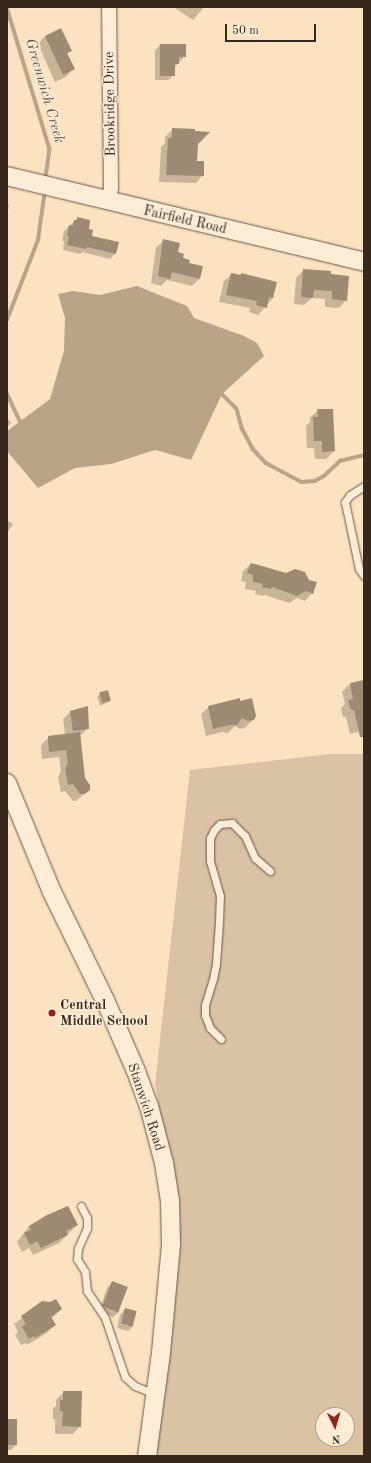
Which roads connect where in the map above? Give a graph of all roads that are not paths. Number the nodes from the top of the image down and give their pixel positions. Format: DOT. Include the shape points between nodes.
graph roads {
  1 [pos="109,7"];
  2 [pos="11,177"];
  3 [pos="108,201"];
  4 [pos="364,262"];
  5 [pos="364,486"];
  6 [pos="364,576"];
  7 [pos="7,783"];
  8 [pos="270,871"];
  9 [pos="220,1039"];
  10 [pos="81,1206"];
  11 [pos="157,1395"];
  12 [pos="147,1456"];
  1 -- 3 [label="street, Brookridge Drive" via="111,188"];
  2 -- 3 [label="street, Fairfield Road"];
  3 -- 4 [label="street, Fairfield Road"];
  5 -- 6 [label="lane" via="350,495 345,502 358,569"];
  7 -- 11 [label="street, Stanwich Road" via="52,892 131,1059 149,1106 161,1151 169,1194 171,1245"];
  8 -- 9 [label="lane" via="255,858 245,836 232,823 220,824 214,830 210,838 210,861 220,896 219,922 216,963 205,1005 205,1015 210,1028"];
  10 -- 11 [label="lane" via="87,1218 87,1228 78,1248 77,1259 85,1272 87,1291 105,1318 126,1377 135,1386"];
  11 -- 12 [label="street, Stanwich Road"];
}
